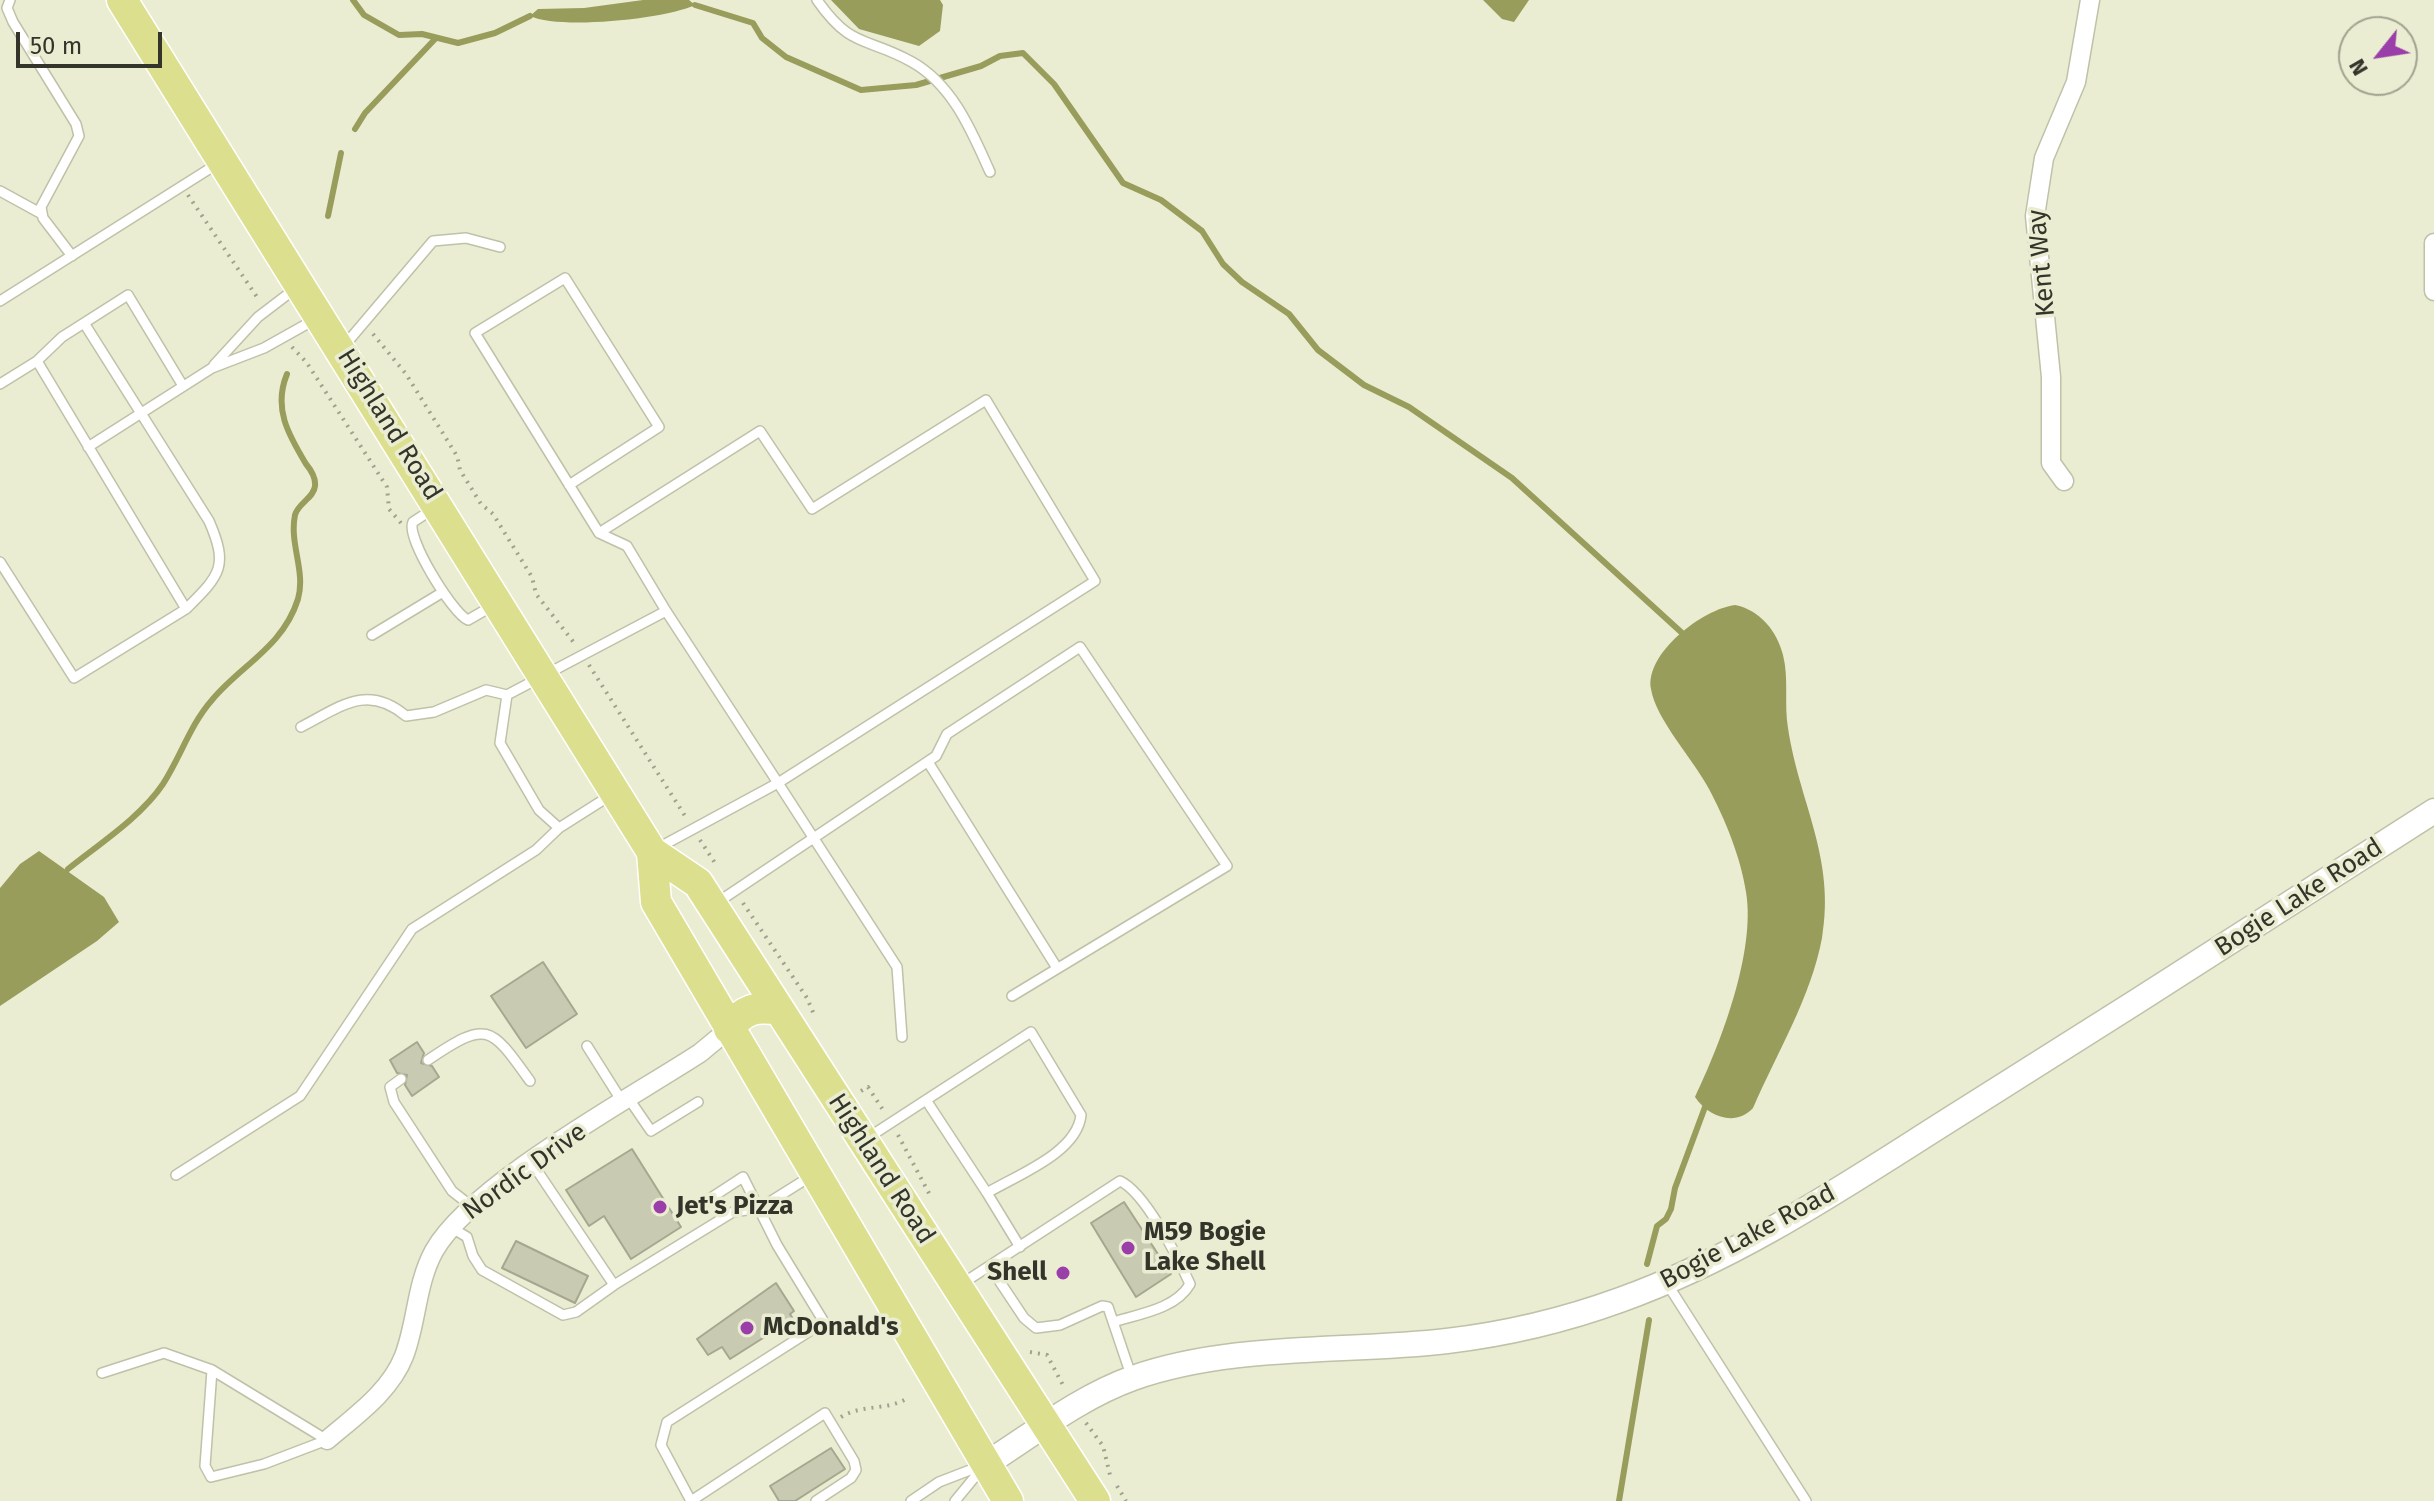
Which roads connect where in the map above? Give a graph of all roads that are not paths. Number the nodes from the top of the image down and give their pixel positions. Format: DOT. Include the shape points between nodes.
graph roads {
  1 [pos="7,0"];
  2 [pos="122,0"];
  3 [pos="817,0"];
  4 [pos="2090,0"];
  5 [pos="0,3"];
  6 [pos="223,161"];
  7 [pos="990,172"];
  8 [pos="0,191"];
  9 [pos="42,214"];
  10 [pos="2434,243"];
  11 [pos="500,247"];
  12 [pos="72,256"];
  13 [pos="301,284"];
  14 [pos="2434,291"];
  15 [pos="0,301"];
  16 [pos="321,316"];
  17 [pos="84,323"];
  18 [pos="342,349"];
  19 [pos="37,361"];
  20 [pos="212,368"];
  21 [pos="0,384"];
  22 [pos="183,386"];
  23 [pos="140,414"];
  24 [pos="88,447"];
  25 [pos="2064,481"];
  26 [pos="569,485"];
  27 [pos="439,505"];
  28 [pos="599,533"];
  29 [pos="0,562"];
  30 [pos="443,592"];
  31 [pos="499,602"];
  32 [pos="186,609"];
  33 [pos="666,611"];
  34 [pos="372,635"];
  35 [pos="545,676"];
  36 [pos="507,695"];
  37 [pos="301,727"];
  38 [pos="928,762"];
  39 [pos="778,783"];
  40 [pos="615,792"];
  41 [pos="2434,811"];
  42 [pos="559,828"];
  43 [pos="816,837"];
  44 [pos="652,852"];
  45 [pos="723,899"];
  46 [pos="1057,968"];
  47 [pos="1012,996"];
  48 [pos="779,1010"];
  49 [pos="729,1029"];
  50 [pos="902,1037"];
  51 [pos="587,1046"];
  52 [pos="428,1060"];
  53 [pos="401,1079"];
  54 [pos="530,1081"];
  55 [pos="926,1100"];
  56 [pos="626,1101"];
  57 [pos="698,1102"];
  58 [pos="863,1140"];
  59 [pos="532,1163"];
  60 [pos="814,1174"];
  61 [pos="176,1175"];
  62 [pos="987,1193"];
  63 [pos="471,1206"];
  64 [pos="697,1207"];
  65 [pos="760,1208"];
  66 [pos="452,1228"];
  67 [pos="1020,1247"];
  68 [pos="990,1267"];
  69 [pos="1666,1282"];
  70 [pos="614,1285"];
  71 [pos="957,1287"];
  72 [pos="1113,1322"];
  73 [pos="212,1370"];
  74 [pos="102,1373"];
  75 [pos="1132,1379"];
  76 [pos="1046,1426"];
  77 [pos="327,1440"];
  78 [pos="986,1464"];
  79 [pos="691,1501"];
  80 [pos="816,1501"];
  81 [pos="911,1501"];
  82 [pos="955,1501"];
  83 [pos="1008,1501"];
  84 [pos="1095,1501"];
  85 [pos="1806,1501"];
  1 -- 5 [label="lane"];
  1 -- 9 [label="lane" via="13,22 79,136"];
  2 -- 6 [label="highway, Highland Road"];
  3 -- 7 [label="lane" via="834,25 856,41 915,63 943,88 970,127"];
  4 -- 25 [label="street, Kent Way" via="2076,82 2044,158 2035,216 2051,377 2051,463"];
  6 -- 12 [label="lane"];
  6 -- 13 [label="highway, Highland Road"];
  8 -- 9 [label="lane"];
  9 -- 12 [label="lane"];
  10 -- 14 [label="street"];
  11 -- 18 [label="lane" via="466,238 433,241"];
  12 -- 15 [label="lane"];
  13 -- 16 [label="highway, Highland Road"];
  13 -- 20 [label="lane" via="241,333"];
  16 -- 18 [label="highway, Highland Road"];
  16 -- 20 [label="lane"];
  17 -- 19 [label="lane"];
  17 -- 22 [label="lane" via="128,295"];
  17 -- 23 [label="lane"];
  18 -- 27 [label="highway, Highland Road"];
  19 -- 21 [label="lane"];
  19 -- 24 [label="lane"];
  20 -- 22 [label="lane"];
  22 -- 23 [label="lane"];
  23 -- 24 [label="lane"];
  23 -- 32 [label="lane" via="209,521 221,550 208,587"];
  24 -- 32 [label="lane"];
  26 -- 26 [label="lane" via="475,333 565,278 659,427"];
  26 -- 28 [label="lane"];
  27 -- 30 [label="lane" via="409,528"];
  27 -- 31 [label="highway, Highland Road"];
  28 -- 33 [label="lane" via="627,546"];
  28 -- 39 [label="lane" via="760,431 812,509 986,400 1095,581"];
  29 -- 32 [label="lane" via="74,678"];
  30 -- 31 [label="lane" via="468,620"];
  30 -- 34 [label="lane"];
  31 -- 35 [label="highway, Highland Road"];
  33 -- 35 [label="lane"];
  33 -- 39 [label="lane"];
  35 -- 36 [label="lane"];
  35 -- 40 [label="highway, Highland Road"];
  36 -- 37 [label="lane" via="486,690 434,712 406,716 387,700 352,700"];
  36 -- 42 [label="lane" via="500,743 539,810"];
  38 -- 43 [label="lane"];
  38 -- 46 [label="lane"];
  38 -- 46 [label="lane" via="947,734 1080,647 1227,866"];
  39 -- 43 [label="lane"];
  39 -- 44 [label="lane"];
  40 -- 42 [label="lane"];
  40 -- 44 [label="highway, Highland Road"];
  41 -- 69 [label="main road, Bogie Lake Road" via="1843,1186"];
  42 -- 61 [label="lane" via="536,850 412,929 300,1096"];
  43 -- 45 [label="lane"];
  43 -- 50 [label="lane" via="897,967"];
  44 -- 45 [label="highway, Highland Road"];
  44 -- 49 [label="highway, Highland Road" via="656,902"];
  45 -- 48 [label="highway, Highland Road"];
  46 -- 47 [label="lane"];
  48 -- 49 [label="highway" via="745,1012"];
  48 -- 58 [label="highway, Highland Road"];
  49 -- 56 [label="street, Nordic Drive"];
  49 -- 60 [label="highway, Highland Road"];
  51 -- 56 [label="lane"];
  52 -- 54 [label="lane" via="467,1034 486,1033 502,1042"];
  53 -- 63 [label="lane" via="390,1087 394,1102 452,1191"];
  55 -- 58 [label="lane"];
  55 -- 62 [label="lane"];
  55 -- 62 [label="lane" via="1031,1032 1081,1115 1079,1130 1064,1147"];
  56 -- 57 [label="lane" via="651,1131"];
  56 -- 59 [label="street, Nordic Drive"];
  58 -- 71 [label="highway, Highland Road"];
  59 -- 63 [label="street, Nordic Drive"];
  59 -- 70 [label="lane"];
  60 -- 65 [label="lane"];
  60 -- 78 [label="highway, Highland Road"];
  62 -- 67 [label="lane"];
  63 -- 66 [label="street, Nordic Drive"];
  64 -- 65 [label="lane" via="743,1177"];
  65 -- 70 [label="lane" via="733,1212"];
  65 -- 79 [label="lane" via="824,1322 681,1412 663,1430 661,1445"];
  66 -- 70 [label="lane" via="467,1237 482,1270 563,1315 576,1312"];
  66 -- 77 [label="street, Nordic Drive" via="434,1251 403,1357 375,1399"];
  67 -- 68 [label="lane"];
  67 -- 72 [label="lane" via="1120,1181 1127,1184 1190,1284 1163,1306"];
  68 -- 71 [label="lane"];
  68 -- 72 [label="lane" via="1029,1325 1060,1325 1102,1306 1108,1307"];
  69 -- 75 [label="main road, Bogie Lake Road" via="1597,1308 1500,1333 1232,1357"];
  69 -- 85 [label="lane"];
  71 -- 76 [label="highway, Highland Road"];
  72 -- 75 [label="lane"];
  73 -- 74 [label="lane" via="164,1353"];
  73 -- 77 [label="lane"];
  73 -- 77 [label="lane" via="205,1466 211,1477"];
  75 -- 76 [label="main road, Bogie Lake Road" via="1096,1394"];
  76 -- 78 [label="main road, Bogie Lake Road"];
  76 -- 84 [label="highway, Highland Road"];
  78 -- 81 [label="lane, Bogie Lake Road" via="945,1479"];
  78 -- 82 [label="lane, Bogie Lake Road"];
  78 -- 83 [label="highway, Highland Road"];
  79 -- 80 [label="lane" via="825,1413 856,1470"];
}
